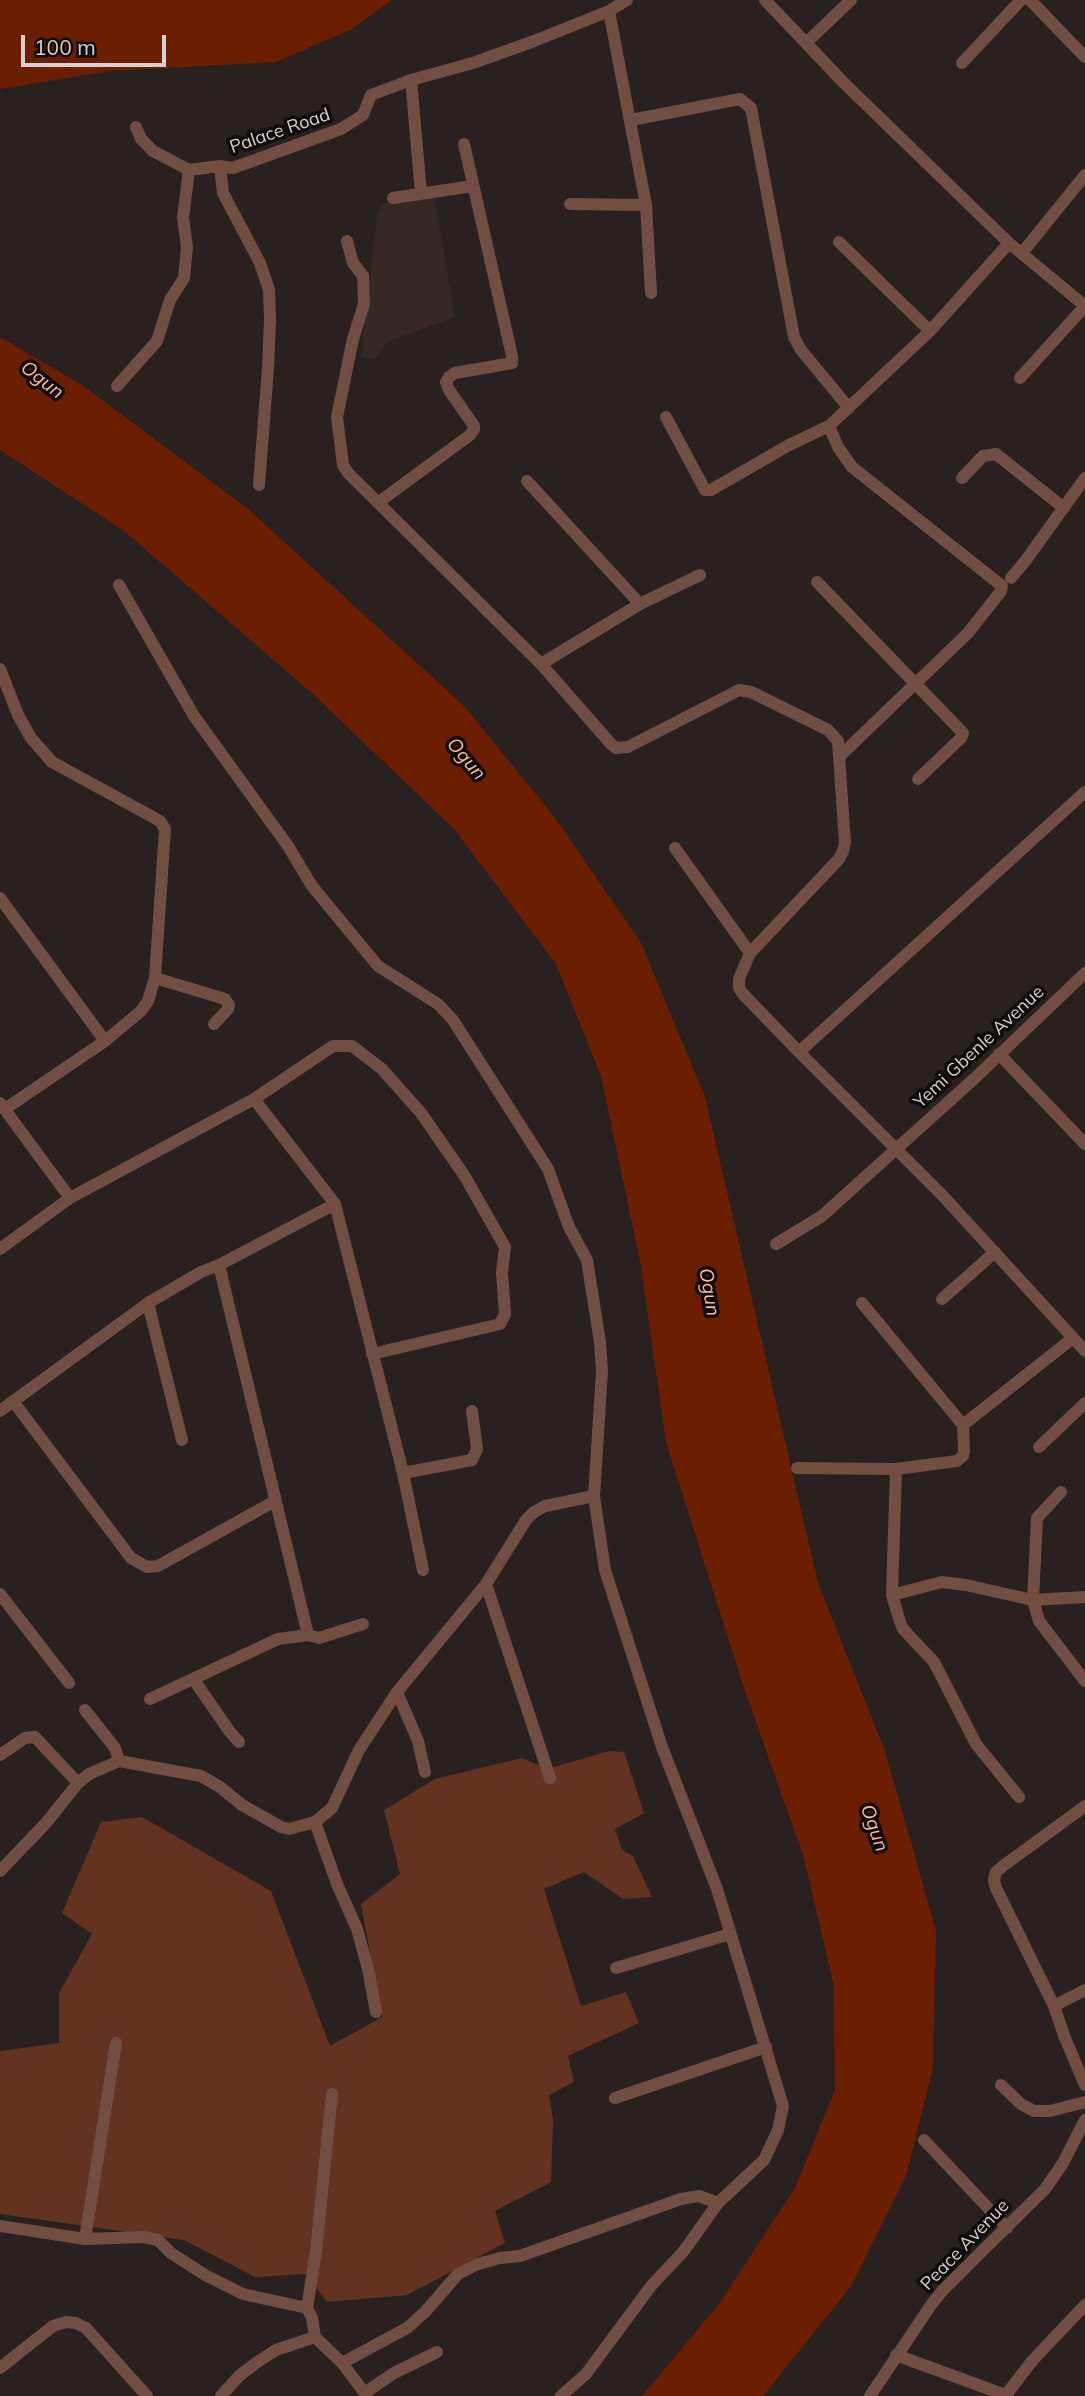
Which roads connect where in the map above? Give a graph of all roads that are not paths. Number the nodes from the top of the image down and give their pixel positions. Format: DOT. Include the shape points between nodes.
graph roads {
  1 [pos="627,0"];
  2 [pos="765,0"];
  3 [pos="851,0"];
  4 [pos="1021,0"];
  5 [pos="1030,0"];
  6 [pos="609,11"];
  7 [pos="806,43"];
  8 [pos="1085,57"];
  9 [pos="962,63"];
  10 [pos="411,80"];
  11 [pos="631,120"];
  12 [pos="136,127"];
  13 [pos="464,144"];
  14 [pos="220,166"];
  15 [pos="189,170"];
  16 [pos="1085,175"];
  17 [pos="473,186"];
  18 [pos="421,192"];
  19 [pos="393,198"];
  20 [pos="570,204"];
  21 [pos="646,205"];
  22 [pos="346,241"];
  23 [pos="839,242"];
  24 [pos="1009,243"];
  25 [pos="1022,253"];
  26 [pos="651,293"];
  27 [pos="1085,306"];
  28 [pos="930,331"];
  29 [pos="1020,378"];
  30 [pos="117,386"];
  31 [pos="849,408"];
  32 [pos="666,417"];
  33 [pos="829,426"];
  34 [pos="962,478"];
  35 [pos="1085,478"];
  36 [pos="527,481"];
  37 [pos="259,485"];
  38 [pos="379,502"];
  39 [pos="1064,508"];
  40 [pos="700,575"];
  41 [pos="1011,578"];
  42 [pos="817,582"];
  43 [pos="119,585"];
  44 [pos="640,604"];
  45 [pos="541,664"];
  46 [pos="0,669"];
  47 [pos="916,684"];
  48 [pos="840,756"];
  49 [pos="918,779"];
  50 [pos="1085,792"];
  51 [pos="676,848"];
  52 [pos="0,898"];
  53 [pos="750,953"];
  54 [pos="1085,973"];
  55 [pos="155,978"];
  56 [pos="214,1024"];
  57 [pos="105,1041"];
  58 [pos="799,1052"];
  59 [pos="999,1054"];
  60 [pos="254,1100"];
  61 [pos="2,1106"];
  62 [pos="1085,1144"];
  63 [pos="896,1147"];
  64 [pos="70,1198"];
  65 [pos="335,1204"];
  66 [pos="776,1244"];
  67 [pos="0,1250"];
  68 [pos="995,1252"];
  69 [pos="219,1265"];
  70 [pos="942,1299"];
  71 [pos="148,1303"];
  72 [pos="862,1303"];
  73 [pos="1073,1338"];
  74 [pos="1085,1351"];
  75 [pos="372,1354"];
  76 [pos="13,1401"];
  77 [pos="1085,1403"];
  78 [pos="0,1411"];
  79 [pos="472,1411"];
  80 [pos="963,1425"];
  81 [pos="183,1440"];
  82 [pos="1039,1447"];
  83 [pos="797,1468"];
  84 [pos="896,1469"];
  85 [pos="403,1473"];
  86 [pos="1061,1493"];
  87 [pos="594,1496"];
  88 [pos="275,1501"];
  89 [pos="423,1570"];
  90 [pos="486,1584"];
  91 [pos="0,1594"];
  92 [pos="892,1595"];
  93 [pos="1085,1597"];
  94 [pos="1033,1600"];
  95 [pos="363,1624"];
  96 [pos="308,1634"];
  97 [pos="194,1680"];
  98 [pos="1085,1681"];
  99 [pos="69,1683"];
  100 [pos="397,1692"];
  101 [pos="150,1699"];
  102 [pos="85,1710"];
  103 [pos="239,1742"];
  104 [pos="0,1755"];
  105 [pos="119,1761"];
  106 [pos="425,1772"];
  107 [pos="550,1778"];
  108 [pos="78,1783"];
  109 [pos="1019,1797"];
  110 [pos="1085,1806"];
  111 [pos="315,1822"];
  112 [pos="0,1871"];
  113 [pos="730,1934"];
  114 [pos="616,1968"];
  115 [pos="1085,1990"];
  116 [pos="1054,2006"];
  117 [pos="376,2012"];
  118 [pos="116,2043"];
  119 [pos="766,2047"];
  120 [pos="1001,2085"];
  121 [pos="1085,2085"];
  122 [pos="332,2094"];
  123 [pos="615,2098"];
  124 [pos="1085,2102"];
  125 [pos="1085,2120"];
  126 [pos="923,2140"];
  127 [pos="718,2203"];
  128 [pos="0,2226"];
  129 [pos="1007,2228"];
  130 [pos="85,2239"];
  131 [pos="1085,2305"];
  132 [pos="307,2308"];
  133 [pos="315,2337"];
  134 [pos="437,2352"];
  135 [pos="896,2355"];
  136 [pos="342,2363"];
  137 [pos="0,2368"];
  138 [pos="367,2394"];
  139 [pos="1007,2395"];
  140 [pos="147,2396"];
  141 [pos="222,2396"];
  142 [pos="561,2396"];
  143 [pos="870,2396"];
  1 -- 6 [label="street, Palace Road"];
  2 -- 7 [label="street"];
  3 -- 7 [label="street"];
  4 -- 9 [label="street"];
  5 -- 8 [label="street"];
  6 -- 10 [label="street, Palace Road" via="472,64"];
  6 -- 11 [label="street"];
  7 -- 24 [label="street"];
  10 -- 14 [label="street, Palace Road" via="370,95 363,115 341,129 233,168"];
  10 -- 18 [label="street"];
  11 -- 21 [label="street"];
  11 -- 31 [label="street" via="740,99 751,108 794,337 800,351"];
  12 -- 15 [label="street" via="146,146"];
  13 -- 17 [label="street"];
  14 -- 15 [label="street, Palace Road"];
  14 -- 37 [label="street" via="223,193 269,290"];
  15 -- 30 [label="street" via="183,218 187,247 184,278 170,300 157,341"];
  16 -- 25 [label="street"];
  17 -- 18 [label="street"];
  17 -- 38 [label="street" via="512,363 449,377 449,390 474,429"];
  18 -- 19 [label="street"];
  20 -- 21 [label="street"];
  21 -- 26 [label="street"];
  22 -- 38 [label="street" via="363,276 364,304 337,417 338,439 343,465"];
  23 -- 28 [label="street"];
  24 -- 25 [label="street"];
  24 -- 28 [label="street"];
  25 -- 27 [label="street"];
  27 -- 29 [label="street"];
  28 -- 31 [label="street"];
  31 -- 33 [label="street"];
  32 -- 33 [label="street" via="705,490"];
  33 -- 47 [label="street" via="852,467 1002,586 968,633"];
  34 -- 39 [label="street" via="984,456 996,454"];
  35 -- 39 [label="street"];
  36 -- 44 [label="street"];
  38 -- 45 [label="street"];
  39 -- 41 [label="street"];
  40 -- 44 [label="street"];
  42 -- 47 [label="street"];
  43 -- 87 [label="street" via="194,716 312,886 378,967 438,1004 453,1020 548,1169 569,1227 587,1260 600,1342"];
  44 -- 45 [label="street"];
  45 -- 48 [label="street" via="616,748 628,747 732,692 745,690 828,730 838,741"];
  46 -- 55 [label="street" via="18,715 52,762 164,824"];
  47 -- 48 [label="street"];
  47 -- 49 [label="street" via="963,733"];
  48 -- 53 [label="street" via="843,851"];
  50 -- 58 [label="street"];
  51 -- 53 [label="street"];
  52 -- 57 [label="street"];
  53 -- 58 [label="street" via="739,988"];
  54 -- 59 [label="street, Yemi Gbenle Avenue"];
  55 -- 56 [label="street" via="225,999 228,1009"];
  55 -- 57 [label="street" via="141,1010"];
  57 -- 61 [label="street"];
  58 -- 63 [label="street"];
  59 -- 62 [label="street"];
  59 -- 63 [label="street, Yemi Gbenle Avenue"];
  60 -- 64 [label="street"];
  60 -- 65 [label="street"];
  60 -- 75 [label="street" via="333,1046 352,1046 382,1069 421,1113 464,1175 505,1247 505,1314 500,1324"];
  61 -- 64 [label="street"];
  63 -- 66 [label="street, Yemi Gbenle Avenue" via="822,1216"];
  63 -- 68 [label="street"];
  64 -- 67 [label="street"];
  65 -- 69 [label="street"];
  65 -- 75 [label="street"];
  68 -- 70 [label="street"];
  68 -- 73 [label="street"];
  69 -- 71 [label="street"];
  69 -- 88 [label="street"];
  71 -- 76 [label="street"];
  71 -- 81 [label="street"];
  72 -- 80 [label="street"];
  73 -- 74 [label="street"];
  73 -- 80 [label="street"];
  75 -- 85 [label="street"];
  76 -- 78 [label="street"];
  76 -- 88 [label="street" via="131,1558 147,1567 158,1566"];
  77 -- 82 [label="street"];
  79 -- 85 [label="street" via="477,1449 472,1460"];
  80 -- 84 [label="street" via="960,1460"];
  83 -- 84 [label="street"];
  84 -- 92 [label="street"];
  85 -- 89 [label="street"];
  86 -- 94 [label="street" via="1037,1518"];
  87 -- 90 [label="street" via="534,1512"];
  87 -- 113 [label="street" via="605,1570 662,1747 713,1877"];
  88 -- 96 [label="street"];
  90 -- 100 [label="street"];
  90 -- 107 [label="street"];
  91 -- 99 [label="street"];
  92 -- 94 [label="street" via="942,1582"];
  92 -- 109 [label="street" via="904,1629 934,1662 976,1744"];
  93 -- 94 [label="street"];
  94 -- 98 [label="street" via="1039,1621"];
  95 -- 96 [label="street" via="319,1637"];
  96 -- 97 [label="street" via="278,1639"];
  97 -- 101 [label="street"];
  97 -- 103 [label="street"];
  100 -- 106 [label="street" via="418,1741"];
  100 -- 111 [label="street" via="359,1750 332,1808"];
  102 -- 105 [label="street" via="115,1748"];
  104 -- 108 [label="street" via="25,1738 35,1737"];
  105 -- 108 [label="street"];
  105 -- 111 [label="street" via="201,1776 281,1827"];
  108 -- 112 [label="street"];
  110 -- 116 [label="street" via="1003,1866 994,1880"];
  111 -- 117 [label="street" via="357,1929"];
  113 -- 114 [label="street"];
  113 -- 119 [label="street"];
  115 -- 116 [label="street"];
  116 -- 121 [label="street"];
  118 -- 130 [label="street"];
  119 -- 123 [label="street"];
  119 -- 127 [label="street" via="783,2106 778,2130 764,2160"];
  120 -- 124 [label="street" via="1034,2111"];
  122 -- 132 [label="street"];
  125 -- 129 [label="street, Peace Avenue" via="1045,2189"];
  126 -- 129 [label="street"];
  127 -- 136 [label="street" via="699,2196 681,2199 520,2256 478,2264 458,2274 407,2328"];
  127 -- 142 [label="street" via="586,2374"];
  128 -- 130 [label="street"];
  129 -- 135 [label="street, Peace Avenue" via="943,2290"];
  130 -- 132 [label="street" via="143,2236 158,2240 205,2275 243,2294"];
  131 -- 139 [label="street"];
  132 -- 133 [label="street"];
  133 -- 136 [label="street"];
  133 -- 141 [label="street" via="276,2350 239,2376"];
  134 -- 138 [label="street" via="394,2373"];
  135 -- 139 [label="street"];
  135 -- 143 [label="street, Peace Avenue"];
  136 -- 138 [label="street"];
  137 -- 140 [label="street" via="53,2326 76,2323 86,2328"];
}
